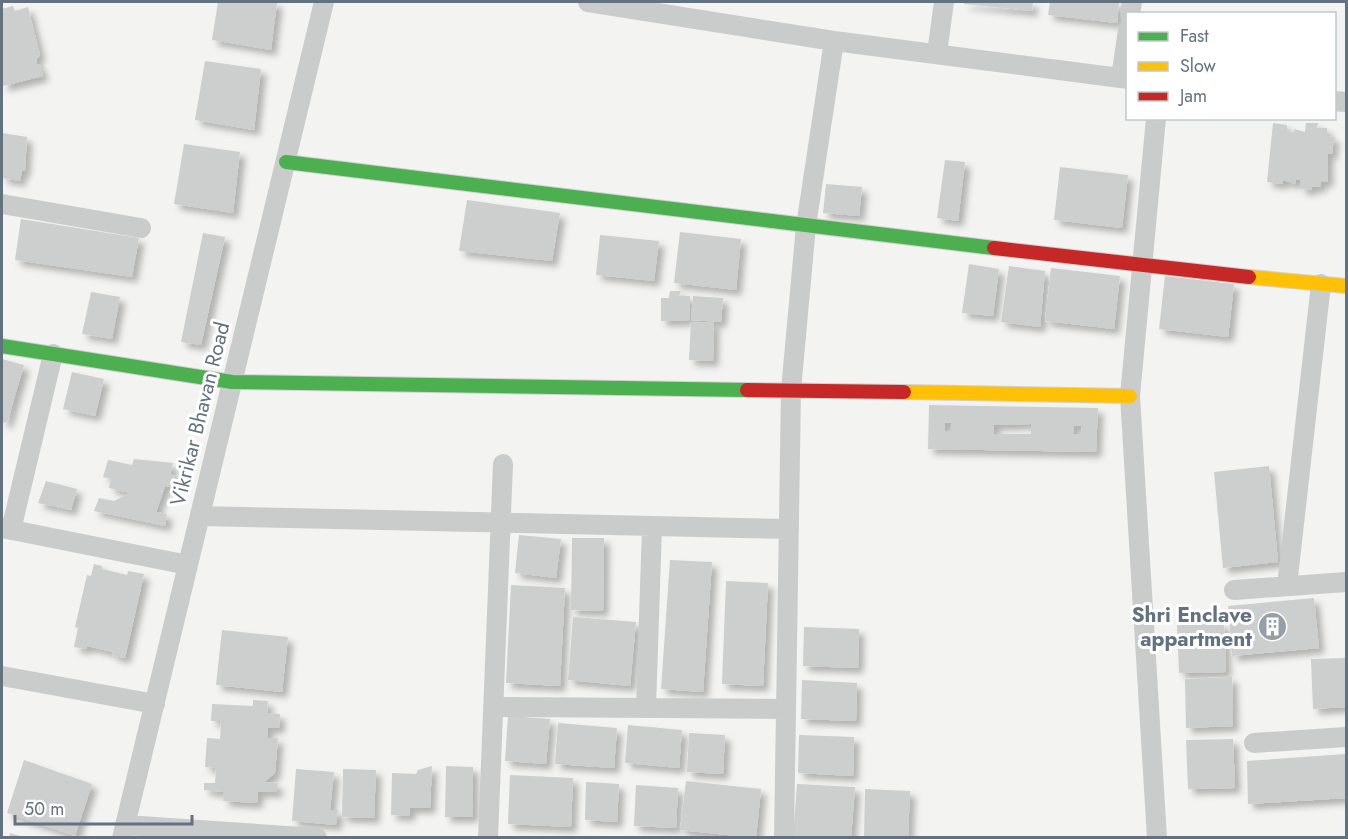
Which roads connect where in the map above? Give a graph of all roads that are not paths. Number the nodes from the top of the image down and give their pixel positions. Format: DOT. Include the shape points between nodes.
graph roads {
  1 [pos="324,2"];
  2 [pos="588,2"];
  3 [pos="944,2"];
  4 [pos="834,41"];
  5 [pos="937,53"];
  6 [pos="1126,54"];
  7 [pos="1124,78"];
  8 [pos="1156,120"];
  9 [pos="286,162"];
  10 [pos="2,204"];
  11 [pos="806,226"];
  12 [pos="141,228"];
  13 [pos="1141,266"];
  14 [pos="1321,284"];
  15 [pos="1347,286"];
  16 [pos="2,346"];
  17 [pos="53,354"];
  18 [pos="232,382"];
  19 [pos="791,390"];
  20 [pos="1130,396"];
  21 [pos="503,464"];
  22 [pos="200,516"];
  23 [pos="500,524"];
  24 [pos="652,527"];
  25 [pos="6,529"];
  26 [pos="789,529"];
  27 [pos="189,565"];
  28 [pos="1347,582"];
  29 [pos="1287,586"];
  30 [pos="1234,590"];
  31 [pos="2,676"];
  32 [pos="155,704"];
  33 [pos="493,707"];
  34 [pos="645,708"];
  35 [pos="786,710"];
  36 [pos="1347,737"];
  37 [pos="1254,743"];
  38 [pos="124,831"];
  39 [pos="317,837"];
  40 [pos="488,837"];
  41 [pos="784,837"];
  42 [pos="1157,837"];
  1 -- 9 [label="street, Vikrikar Bhavan Road"];
  2 -- 4 [label="street"];
  3 -- 5 [label="street"];
  4 -- 5 [label="street"];
  4 -- 11 [label="street"];
  5 -- 7 [label="street"];
  6 -- 7 [label="street"];
  8 -- 13 [label="street"];
  9 -- 11 [label="street"];
  9 -- 18 [label="street, Vikrikar Bhavan Road"];
  10 -- 12 [label="street"];
  11 -- 13 [label="street"];
  11 -- 19 [label="street"];
  13 -- 14 [label="street"];
  13 -- 20 [label="street"];
  14 -- 15 [label="street"];
  14 -- 29 [label="street"];
  16 -- 17 [label="street"];
  17 -- 18 [label="street"];
  17 -- 25 [label="street"];
  18 -- 19 [label="street"];
  18 -- 22 [label="street, Vikrikar Bhavan Road"];
  19 -- 20 [label="street"];
  19 -- 26 [label="street"];
  20 -- 42 [label="street"];
  21 -- 23 [label="street"];
  22 -- 23 [label="street"];
  22 -- 27 [label="street, Vikrikar Bhavan Road"];
  23 -- 24 [label="street"];
  23 -- 33 [label="street"];
  24 -- 26 [label="street"];
  24 -- 34 [label="street"];
  25 -- 27 [label="street"];
  26 -- 35 [label="street"];
  27 -- 32 [label="street, Vikrikar Bhavan Road"];
  28 -- 29 [label="street"];
  29 -- 30 [label="street"];
  31 -- 32 [label="street"];
  32 -- 38 [label="street, Vikrikar Bhavan Road"];
  33 -- 34 [label="street"];
  33 -- 40 [label="street"];
  34 -- 35 [label="street"];
  35 -- 41 [label="street"];
  36 -- 37 [label="street"];
  38 -- 39 [label="street"];
}
